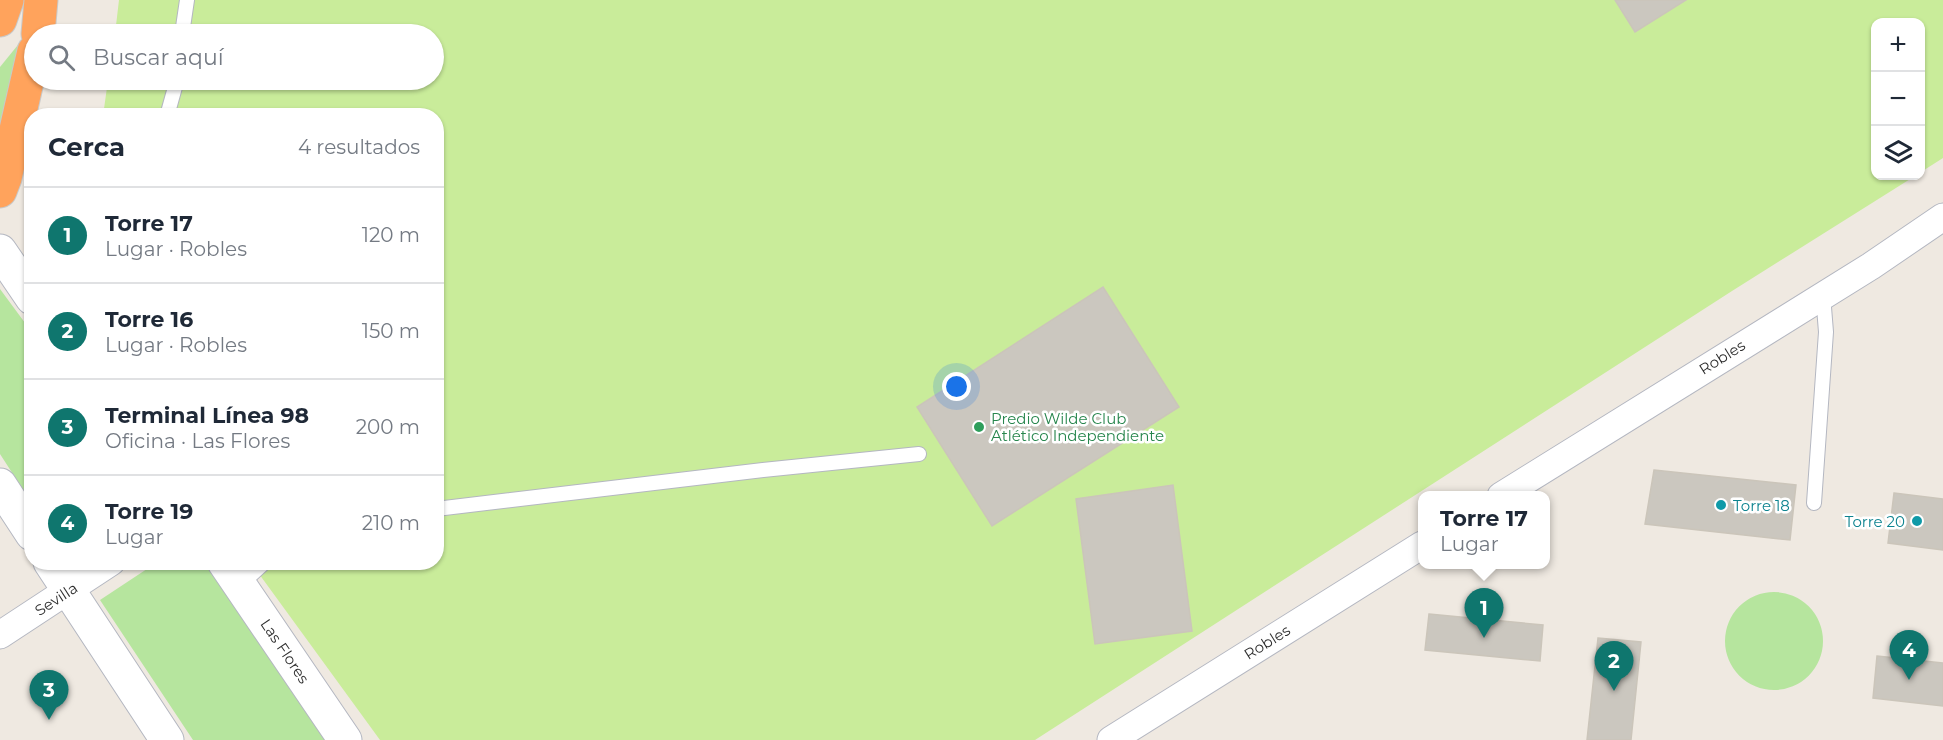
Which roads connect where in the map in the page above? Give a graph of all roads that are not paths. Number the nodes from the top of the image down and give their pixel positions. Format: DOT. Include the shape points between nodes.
graph roads {
  1 [pos="7,0"];
  2 [pos="41,0"];
  3 [pos="187,0"];
  4 [pos="0,20"];
  5 [pos="39,24"];
  6 [pos="183,24"];
  7 [pos="25,90"];
  8 [pos="174,90"];
  9 [pos="169,108"];
  10 [pos="0,191"];
  11 [pos="1943,217"];
  12 [pos="0,251"];
  13 [pos="24,286"];
  14 [pos="1823,295"];
  15 [pos="919,454"];
  16 [pos="0,485"];
  17 [pos="1507,491"];
  18 [pos="1814,503"];
  19 [pos="444,508"];
  20 [pos="24,522"];
  21 [pos="1418,548"];
  22 [pos="55,570"];
  23 [pos="99,570"];
  24 [pos="232,574"];
  25 [pos="68,591"];
  26 [pos="0,635"];
  27 [pos="167,740"];
  28 [pos="345,740"];
  29 [pos="1111,740"];
  1 -- 4 [label="highway"];
  2 -- 5 [label="highway"];
  3 -- 6 [label="lane"];
  7 -- 10 [label="highway"];
  8 -- 9 [label="lane"];
  11 -- 14 [label="street, Robles"];
  12 -- 13 [label="street"];
  14 -- 17 [label="street, Robles"];
  14 -- 18 [label="lane" via="1826,332"];
  15 -- 19 [label="lane"];
  16 -- 20 [label="street"];
  21 -- 29 [label="street, Robles"];
  22 -- 25 [label="street"];
  23 -- 25 [label="street, Sevilla"];
  24 -- 28 [label="street, Las Flores"];
  25 -- 26 [label="street, Sevilla"];
  25 -- 27 [label="street"];
}
